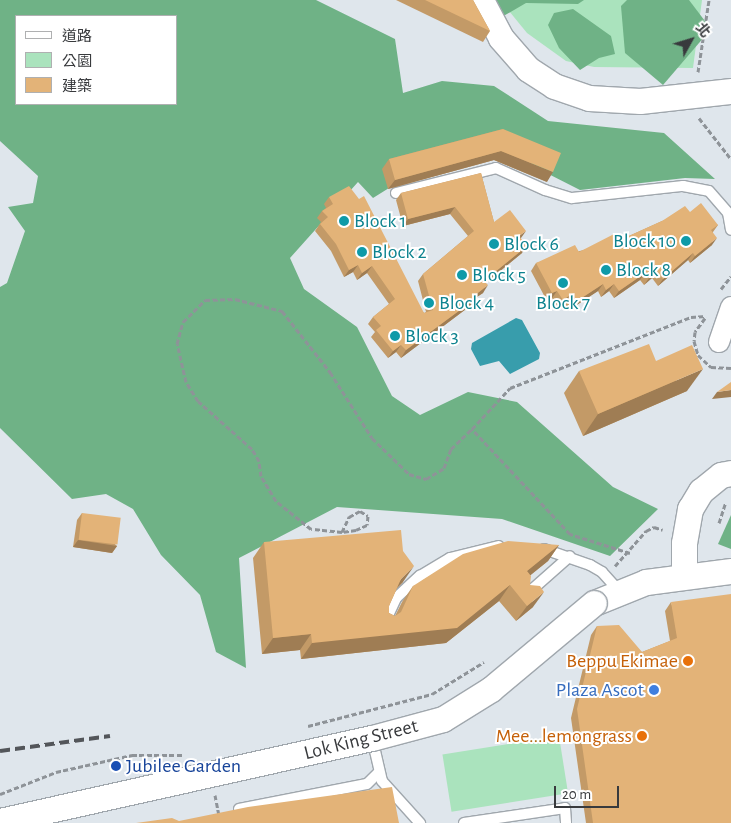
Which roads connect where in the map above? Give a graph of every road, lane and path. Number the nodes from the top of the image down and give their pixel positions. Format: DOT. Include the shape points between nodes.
graph roads {
  1 [pos="481,0"];
  2 [pos="709,0"];
  3 [pos="698,76"];
  4 [pos="731,91"];
  5 [pos="697,116"];
  6 [pos="731,159"];
  7 [pos="396,193"];
  8 [pos="731,230"];
  9 [pos="731,307"];
  10 [pos="707,316"];
  11 [pos="719,342"];
  12 [pos="472,429"];
  13 [pos="731,473"];
  14 [pos="731,496"];
  15 [pos="719,523"];
  16 [pos="663,530"];
  17 [pos="342,532"];
  18 [pos="510,545"];
  19 [pos="536,547"];
  20 [pos="630,553"];
  21 [pos="570,556"];
  22 [pos="731,571"];
  23 [pos="602,572"];
  24 [pos="684,575"];
  25 [pos="619,591"];
  26 [pos="524,597"];
  27 [pos="384,626"];
  28 [pos="488,658"];
  29 [pos="304,727"];
  30 [pos="372,738"];
  31 [pos="186,755"];
  32 [pos="378,773"];
  33 [pos="367,784"];
  34 [pos="387,788"];
  35 [pos="214,792"];
  36 [pos="0,794"];
  37 [pos="230,811"];
  38 [pos="220,819"];
  39 [pos="511,820"];
  40 [pos="0,821"];
  41 [pos="420,823"];
  42 [pos="464,823"];
  43 [pos="566,823"];
  1 -- 4 [label="street" via="501,38 528,69 554,86 589,98 640,101"];
  2 -- 3 [label="path"];
  5 -- 6 [label="path"];
  7 -- 8 [label="lane" via="496,168 572,198 683,186 708,191 728,212"];
  9 -- 11 [label="street"];
  10 -- 12 [label="path" via="691,317 510,388"];
  12 -- 17 [label="path" via="451,449 444,468 426,478 409,474 372,438 330,372 282,311 235,299 205,300 184,322 177,344 190,388 198,402 252,449 259,461 261,476 276,501 311,529"];
  12 -- 20 [label="path" via="570,534"];
  13 -- 24 [label="street" via="721,475 701,491 690,509 684,543"];
  14 -- 15 [label="path" via="723,507"];
  16 -- 20 [label="path" via="654,527 639,539"];
  17 -- 17 [label="path" via="367,525 368,516 360,511 349,518"];
  18 -- 27 [label="lane" via="466,552 434,566 396,598"];
  19 -- 21 [label="lane"];
  20 -- 23 [label="path" via="621,563"];
  21 -- 23 [label="lane"];
  21 -- 26 [label="lane"];
  22 -- 24 [label="street, Lok King Street"];
  23 -- 25 [label="lane"];
  24 -- 25 [label="street, Lok King Street"];
  25 -- 30 [label="street, Lok King Street, bridge" via="594,603 468,704 443,719"];
  28 -- 29 [label="path, bridge" via="432,694"];
  30 -- 32 [label="lane"];
  30 -- 40 [label="street, Lok King Street, bridge"];
  31 -- 36 [label="path, bridge" via="132,755 56,772"];
  32 -- 33 [label="lane"];
  32 -- 34 [label="lane"];
  33 -- 34 [label="lane"];
  33 -- 37 [label="lane"];
  34 -- 41 [label="lane"];
  35 -- 38 [label="path, bridge"];
  39 -- 42 [label="lane"];
  39 -- 43 [label="lane" via="565,808"];
}
